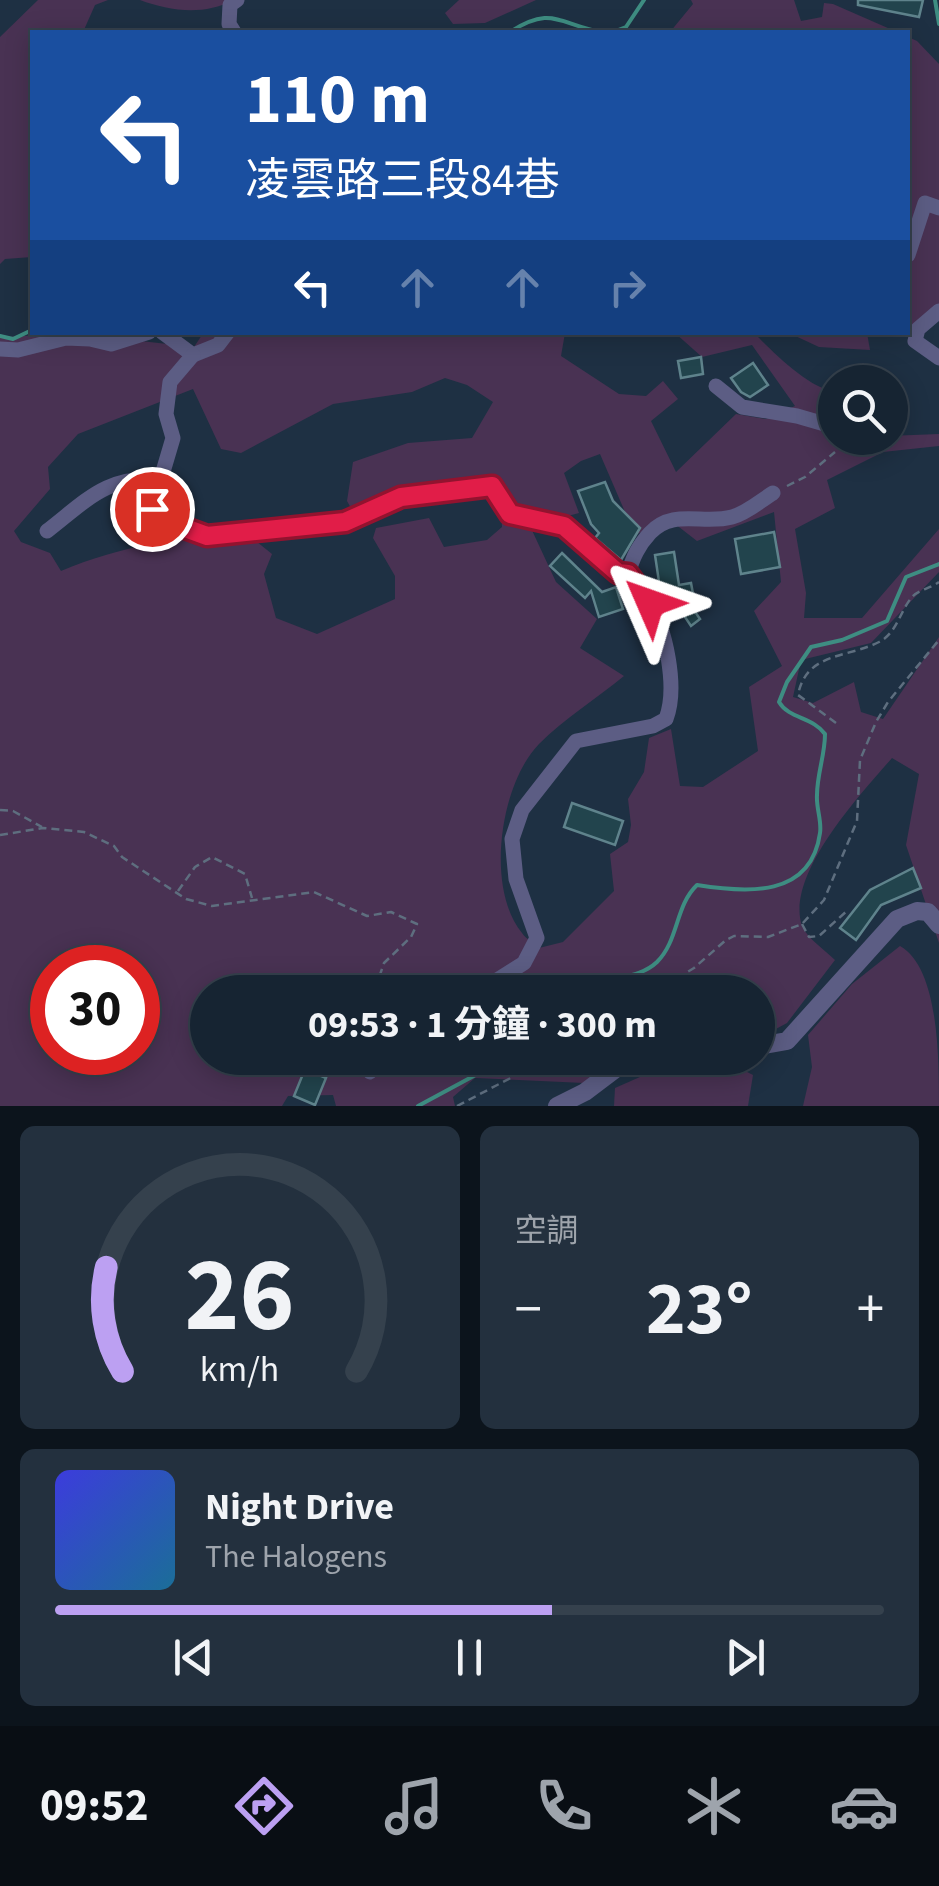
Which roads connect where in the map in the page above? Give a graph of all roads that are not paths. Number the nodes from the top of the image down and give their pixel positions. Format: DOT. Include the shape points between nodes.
graph roads {
  1 [pos="237,0"];
  2 [pos="233,30"];
  3 [pos="939,208"];
  4 [pos="910,249"];
  5 [pos="939,311"];
  6 [pos="140,335"];
  7 [pos="166,335"];
  8 [pos="226,335"];
  9 [pos="0,349"];
  10 [pos="194,355"];
  11 [pos="939,358"];
  12 [pos="716,386"];
  13 [pos="818,422"];
  14 [pos="161,480"];
  15 [pos="773,493"];
  16 [pos="47,531"];
  17 [pos="628,574"];
  18 [pos="939,926"];
  19 [pos="505,975"];
  20 [pos="775,1042"];
  21 [pos="608,1075"];
  22 [pos="557,1106"];
  1 -- 2 [label="street" via="230,5"];
  3 -- 4 [label="street" via="925,203"];
  5 -- 11 [label="street" via="918,328 915,341"];
  6 -- 9 [label="street" via="111,344 66,338"];
  7 -- 10 [label="street"];
  8 -- 10 [label="street" via="218,346"];
  10 -- 14 [label="street" via="170,382 166,414 173,438"];
  12 -- 13 [label="street" via="742,407"];
  14 -- 16 [label="street" via="136,478 104,487"];
  14 -- 17 [label="street" via="152,509 207,536 345,522 401,497 492,486 510,514 564,526 618,573"];
  15 -- 17 [label="street" via="730,518 660,522 633,554"];
  17 -- 19 [label="street" via="660,628 673,690 670,707 666,719 653,726 576,740 522,810 512,839 516,880 536,938 524,963"];
  18 -- 20 [label="street" via="928,912 897,919 787,1040"];
  21 -- 22 [label="street"];
}
